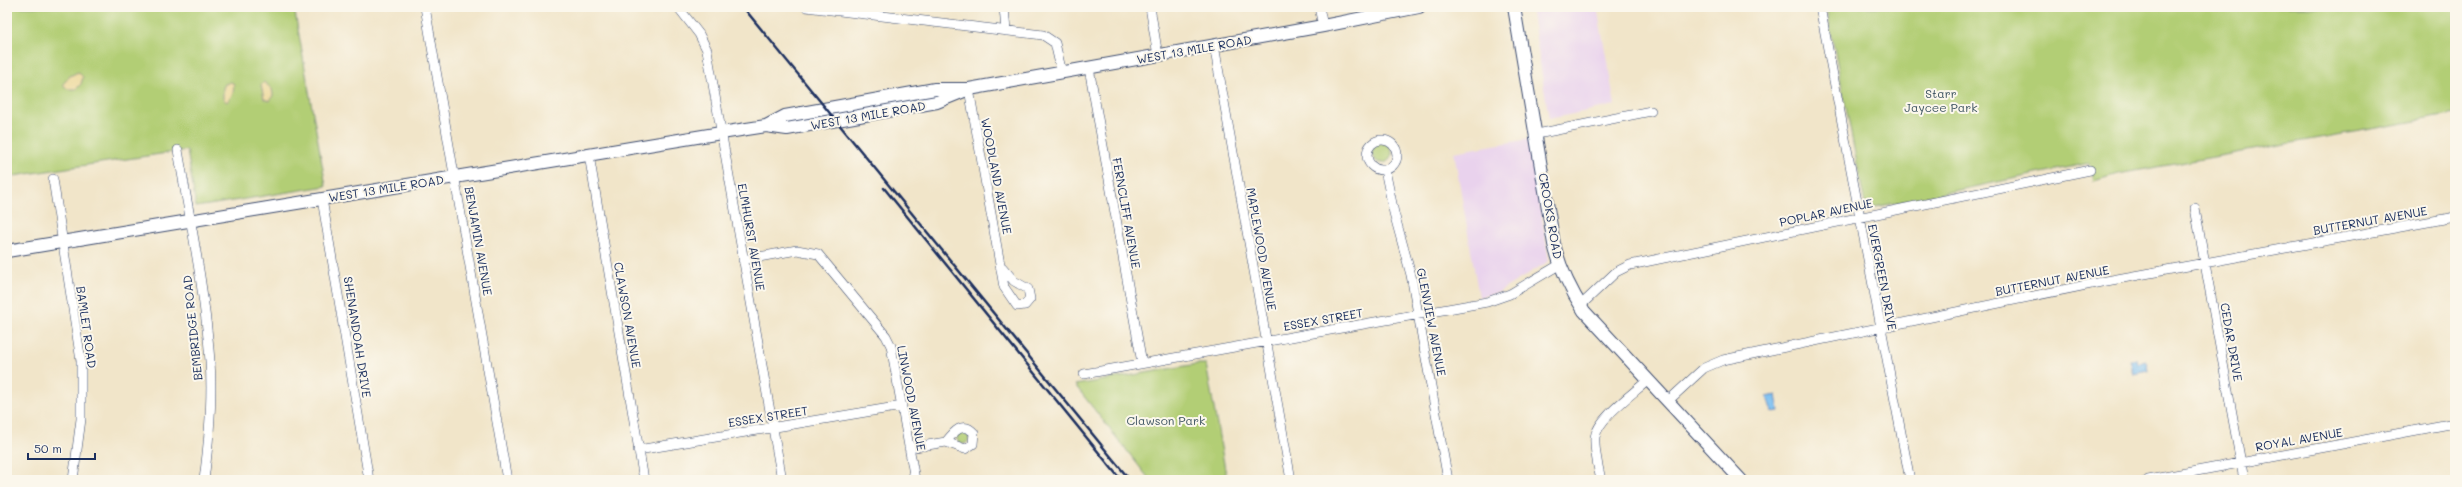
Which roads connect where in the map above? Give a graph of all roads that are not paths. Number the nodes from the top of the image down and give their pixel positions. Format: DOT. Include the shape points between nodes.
graph roads {
  1 [pos="425,7"];
  2 [pos="678,7"];
  3 [pos="806,7"];
  4 [pos="1004,7"];
  5 [pos="1150,7"];
  6 [pos="1319,7"];
  7 [pos="1418,7"];
  8 [pos="1514,7"];
  9 [pos="1820,7"];
  10 [pos="860,10"];
  11 [pos="1323,26"];
  12 [pos="1006,31"];
  13 [pos="1214,46"];
  14 [pos="1158,56"];
  15 [pos="1090,68"];
  16 [pos="1062,73"];
  17 [pos="969,89"];
  18 [pos="1651,111"];
  19 [pos="722,133"];
  20 [pos="1537,134"];
  21 [pos="178,150"];
  22 [pos="589,155"];
  23 [pos="1385,170"];
  24 [pos="2090,170"];
  25 [pos="455,177"];
  26 [pos="53,179"];
  27 [pos="322,199"];
  28 [pos="2195,208"];
  29 [pos="1860,217"];
  30 [pos="2455,217"];
  31 [pos="190,221"];
  32 [pos="63,242"];
  33 [pos="7,251"];
  34 [pos="743,260"];
  35 [pos="2205,262"];
  36 [pos="1559,265"];
  37 [pos="1002,267"];
  38 [pos="1580,306"];
  39 [pos="1418,314"];
  40 [pos="1881,327"];
  41 [pos="1266,341"];
  42 [pos="1142,363"];
  43 [pos="1084,374"];
  44 [pos="1648,380"];
  45 [pos="1668,401"];
  46 [pos="902,406"];
  47 [pos="2455,423"];
  48 [pos="772,428"];
  49 [pos="946,442"];
  50 [pos="909,448"];
  51 [pos="638,450"];
  52 [pos="2241,461"];
  53 [pos="73,480"];
  54 [pos="204,480"];
  55 [pos="369,480"];
  56 [pos="507,480"];
  57 [pos="644,480"];
  58 [pos="782,480"];
  59 [pos="915,480"];
  60 [pos="1291,480"];
  61 [pos="1448,480"];
  62 [pos="1601,480"];
  63 [pos="1741,480"];
  64 [pos="1910,480"];
  65 [pos="2148,480"];
  66 [pos="2244,480"];
  1 -- 25 [label="street, BENJAMIN AVENUE"];
  2 -- 19 [label="street, ELMHURST AVENUE" via="706,45"];
  3 -- 10 [label="street"];
  4 -- 12 [label="street"];
  5 -- 14 [label="street"];
  6 -- 11 [label="street"];
  7 -- 11 [label="main road, WEST 13 MILE ROAD"];
  8 -- 20 [label="main road, CROOKS ROAD"];
  9 -- 29 [label="street, EVERGREEN DRIVE"];
  10 -- 12 [label="street"];
  11 -- 13 [label="main road, WEST 13 MILE ROAD"];
  12 -- 16 [label="street" via="1043,35 1052,40 1058,50"];
  13 -- 14 [label="main road, WEST 13 MILE ROAD"];
  13 -- 41 [label="street, MAPLEWOOD AVENUE"];
  14 -- 15 [label="main road, WEST 13 MILE ROAD"];
  15 -- 16 [label="main road, WEST 13 MILE ROAD"];
  15 -- 42 [label="street, FERNCLIFF AVENUE"];
  16 -- 17 [label="main road, WEST 13 MILE ROAD"];
  17 -- 19 [label="main road, WEST 13 MILE ROAD" via="937,102 787,129 766,126"];
  17 -- 37 [label="street, WOODLAND AVENUE"];
  18 -- 20 [label="street"];
  19 -- 22 [label="main road, WEST 13 MILE ROAD"];
  19 -- 34 [label="street, ELMHURST AVENUE"];
  20 -- 36 [label="main road, CROOKS ROAD"];
  21 -- 31 [label="street, BEMBRIDGE ROAD"];
  22 -- 25 [label="main road, WEST 13 MILE ROAD"];
  22 -- 51 [label="street, CLAWSON AVENUE"];
  23 -- 39 [label="street, GLENVIEW AVENUE"];
  24 -- 29 [label="street, POPLAR AVENUE"];
  25 -- 27 [label="main road, WEST 13 MILE ROAD"];
  25 -- 56 [label="street, BENJAMIN AVENUE"];
  26 -- 32 [label="street, BAMLET ROAD"];
  27 -- 31 [label="main road, WEST 13 MILE ROAD"];
  27 -- 55 [label="street, SHENANDOAH DRIVE"];
  28 -- 35 [label="street, CEDAR DRIVE"];
  29 -- 38 [label="street, POPLAR AVENUE" via="1630,265 1616,272"];
  29 -- 40 [label="street, EVERGREEN DRIVE"];
  30 -- 35 [label="street, BUTTERNUT AVENUE"];
  31 -- 32 [label="main road, WEST 13 MILE ROAD"];
  31 -- 54 [label="street, BEMBRIDGE ROAD" via="210,362 209,428"];
  32 -- 33 [label="main road, WEST 13 MILE ROAD"];
  32 -- 53 [label="street, BAMLET ROAD" via="82,361 81,419"];
  34 -- 46 [label="street, LINWOOD AVENUE" via="797,250 810,251 823,258 888,338"];
  34 -- 48 [label="street, ELMHURST AVENUE"];
  35 -- 40 [label="street, BUTTERNUT AVENUE"];
  35 -- 52 [label="street, CEDAR DRIVE"];
  36 -- 38 [label="main road, CROOKS ROAD" via="1568,287"];
  36 -- 39 [label="street, ESSEX STREET" via="1510,294 1494,300"];
  38 -- 44 [label="main road, CROOKS ROAD"];
  39 -- 41 [label="street, ESSEX STREET"];
  39 -- 61 [label="street, GLENVIEW AVENUE"];
  40 -- 45 [label="street, BUTTERNUT AVENUE" via="1714,363 1704,368"];
  40 -- 64 [label="street, EVERGREEN DRIVE"];
  41 -- 42 [label="street, ESSEX STREET"];
  41 -- 60 [label="street, MAPLEWOOD AVENUE"];
  42 -- 43 [label="street, ESSEX STREET"];
  44 -- 45 [label="main road, CROOKS ROAD"];
  44 -- 62 [label="street" via="1597,429 1595,443"];
  45 -- 63 [label="main road, CROOKS ROAD"];
  46 -- 48 [label="street, ESSEX STREET"];
  46 -- 50 [label="street, LINWOOD AVENUE"];
  47 -- 52 [label="street, ROYAL AVENUE"];
  48 -- 51 [label="street, ESSEX STREET"];
  48 -- 58 [label="street, ELMHURST AVENUE"];
  49 -- 50 [label="street"];
  50 -- 59 [label="street, LINWOOD AVENUE"];
  51 -- 57 [label="street, CLAWSON AVENUE"];
  52 -- 65 [label="street, ROYAL AVENUE"];
  52 -- 66 [label="street, CEDAR DRIVE"];
}
